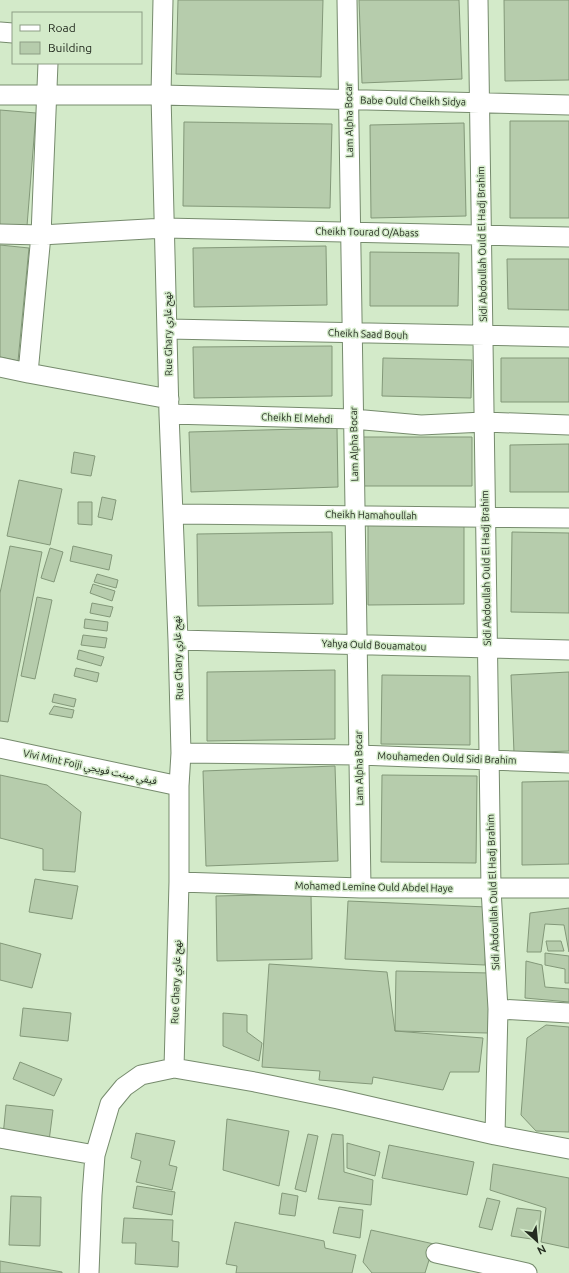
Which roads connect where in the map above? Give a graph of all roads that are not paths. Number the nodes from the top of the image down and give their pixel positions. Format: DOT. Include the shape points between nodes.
graph roads {
  1 [pos="163,0"];
  2 [pos="347,0"];
  3 [pos="478,0"];
  4 [pos="0,32"];
  5 [pos="12,33"];
  6 [pos="48,64"];
  7 [pos="0,95"];
  8 [pos="45,95"];
  9 [pos="161,95"];
  10 [pos="348,100"];
  11 [pos="480,102"];
  12 [pos="569,105"];
  13 [pos="165,228"];
  14 [pos="351,232"];
  15 [pos="0,234"];
  16 [pos="41,235"];
  17 [pos="482,235"];
  18 [pos="569,237"];
  19 [pos="168,329"];
  20 [pos="352,333"];
  21 [pos="483,336"];
  22 [pos="569,337"];
  23 [pos="0,367"];
  24 [pos="28,373"];
  25 [pos="169,407"];
  26 [pos="353,419"];
  27 [pos="484,422"];
  28 [pos="569,425"];
  29 [pos="174,514"];
  30 [pos="355,515"];
  31 [pos="486,517"];
  32 [pos="569,518"];
  33 [pos="178,640"];
  34 [pos="357,645"];
  35 [pos="487,648"];
  36 [pos="569,650"];
  37 [pos="0,748"];
  38 [pos="181,753"];
  39 [pos="359,755"];
  40 [pos="489,760"];
  41 [pos="569,763"];
  42 [pos="179,786"];
  43 [pos="179,882"];
  44 [pos="361,888"];
  45 [pos="569,888"];
  46 [pos="491,889"];
  47 [pos="498,1009"];
  48 [pos="569,1013"];
  49 [pos="174,1068"];
  50 [pos="495,1135"];
  51 [pos="0,1138"];
  52 [pos="569,1149"];
  53 [pos="95,1155"];
  54 [pos="436,1253"];
  55 [pos="89,1273"];
  56 [pos="527,1273"];
  1 -- 9 [label="street, Rue Ghary نهج غاري"];
  2 -- 10 [label="street, Lam Alpha Bocar"];
  3 -- 11 [label="street, Sidi Abdoullah Ould El Hadj Brahim"];
  4 -- 5 [label="street"];
  6 -- 8 [label="street"];
  7 -- 8 [label="street, Babe Ould Cheikh Sidya"];
  8 -- 9 [label="street, Babe Ould Cheikh Sidya"];
  8 -- 16 [label="street"];
  9 -- 10 [label="street, Babe Ould Cheikh Sidya"];
  9 -- 13 [label="street, Rue Ghary نهج غاري"];
  10 -- 11 [label="street, Babe Ould Cheikh Sidya"];
  10 -- 14 [label="street, Lam Alpha Bocar"];
  11 -- 12 [label="street, Babe Ould Cheikh Sidya"];
  11 -- 17 [label="street, Sidi Abdoullah Ould El Hadj Brahim"];
  13 -- 14 [label="street, Cheikh Tourad O/Abass"];
  13 -- 16 [label="street, Cheikh Tourad O/Abass"];
  13 -- 19 [label="street, Rue Ghary نهج غاري"];
  14 -- 17 [label="street, Cheikh Tourad O/Abass"];
  14 -- 20 [label="street, Lam Alpha Bocar"];
  15 -- 16 [label="street, Cheikh Tourad O/Abass"];
  16 -- 24 [label="street"];
  17 -- 18 [label="street, Cheikh Tourad O/Abass"];
  17 -- 21 [label="street, Sidi Abdoullah Ould El Hadj Brahim"];
  19 -- 20 [label="street, Cheikh Saad Bouh"];
  19 -- 25 [label="street, Rue Ghary نهج غاري"];
  20 -- 21 [label="street, Cheikh Saad Bouh"];
  20 -- 26 [label="street, Lam Alpha Bocar"];
  21 -- 22 [label="street, Cheikh Saad Bouh"];
  21 -- 27 [label="street, Sidi Abdoullah Ould El Hadj Brahim"];
  23 -- 24 [label="street, Cheikh El Mehdi"];
  24 -- 25 [label="street, Cheikh El Mehdi"];
  25 -- 26 [label="street, Cheikh El Mehdi"];
  25 -- 29 [label="street, Rue Ghary نهج غاري"];
  26 -- 27 [label="street, Cheikh El Mehdi" via="421,426"];
  26 -- 30 [label="street, Lam Alpha Bocar"];
  27 -- 28 [label="street, Cheikh El Mehdi"];
  27 -- 31 [label="street, Sidi Abdoullah Ould El Hadj Brahim"];
  29 -- 30 [label="street, Cheikh Hamahoullah"];
  29 -- 33 [label="street, Rue Ghary نهج غاري"];
  30 -- 31 [label="street, Cheikh Hamahoullah"];
  30 -- 34 [label="street, Lam Alpha Bocar"];
  31 -- 32 [label="street, Cheikh Hamahoullah"];
  31 -- 35 [label="street, Sidi Abdoullah Ould El Hadj Brahim"];
  33 -- 34 [label="street, Yahya Ould Bouamatou"];
  33 -- 38 [label="street, Rue Ghary نهج غاري"];
  34 -- 35 [label="street, Yahya Ould Bouamatou"];
  34 -- 39 [label="street, Lam Alpha Bocar"];
  35 -- 36 [label="street, Yahya Ould Bouamatou"];
  35 -- 40 [label="street, Sidi Abdoullah Ould El Hadj Brahim"];
  37 -- 42 [label="street, Vivi Mint Foiji فيفي مينت فويجي"];
  38 -- 39 [label="street, Mouhameden Ould Sidi Brahim"];
  38 -- 42 [label="street, Rue Ghary نهج غاري"];
  39 -- 40 [label="street, Mouhameden Ould Sidi Brahim"];
  39 -- 44 [label="street, Lam Alpha Bocar"];
  40 -- 41 [label="street, Mouhameden Ould Sidi Brahim"];
  40 -- 46 [label="street, Sidi Abdoullah Ould El Hadj Brahim"];
  42 -- 43 [label="street, Rue Ghary نهج غاري"];
  43 -- 44 [label="street, Mohamed Lemine Ould Abdel Haye"];
  43 -- 49 [label="street, Rue Ghary نهج غاري"];
  44 -- 46 [label="street, Mohamed Lemine Ould Abdel Haye"];
  45 -- 46 [label="street, Mohamed Lemine Ould Abdel Haye"];
  46 -- 47 [label="street, Sidi Abdoullah Ould El Hadj Brahim"];
  47 -- 48 [label="street"];
  47 -- 50 [label="street, Sidi Abdoullah Ould El Hadj Brahim"];
  49 -- 50 [label="street" via="255,1082"];
  49 -- 53 [label="street" via="141,1075 124,1087 110,1104"];
  50 -- 52 [label="street"];
  51 -- 53 [label="street"];
  53 -- 55 [label="street"];
  54 -- 56 [label="street"];
}
